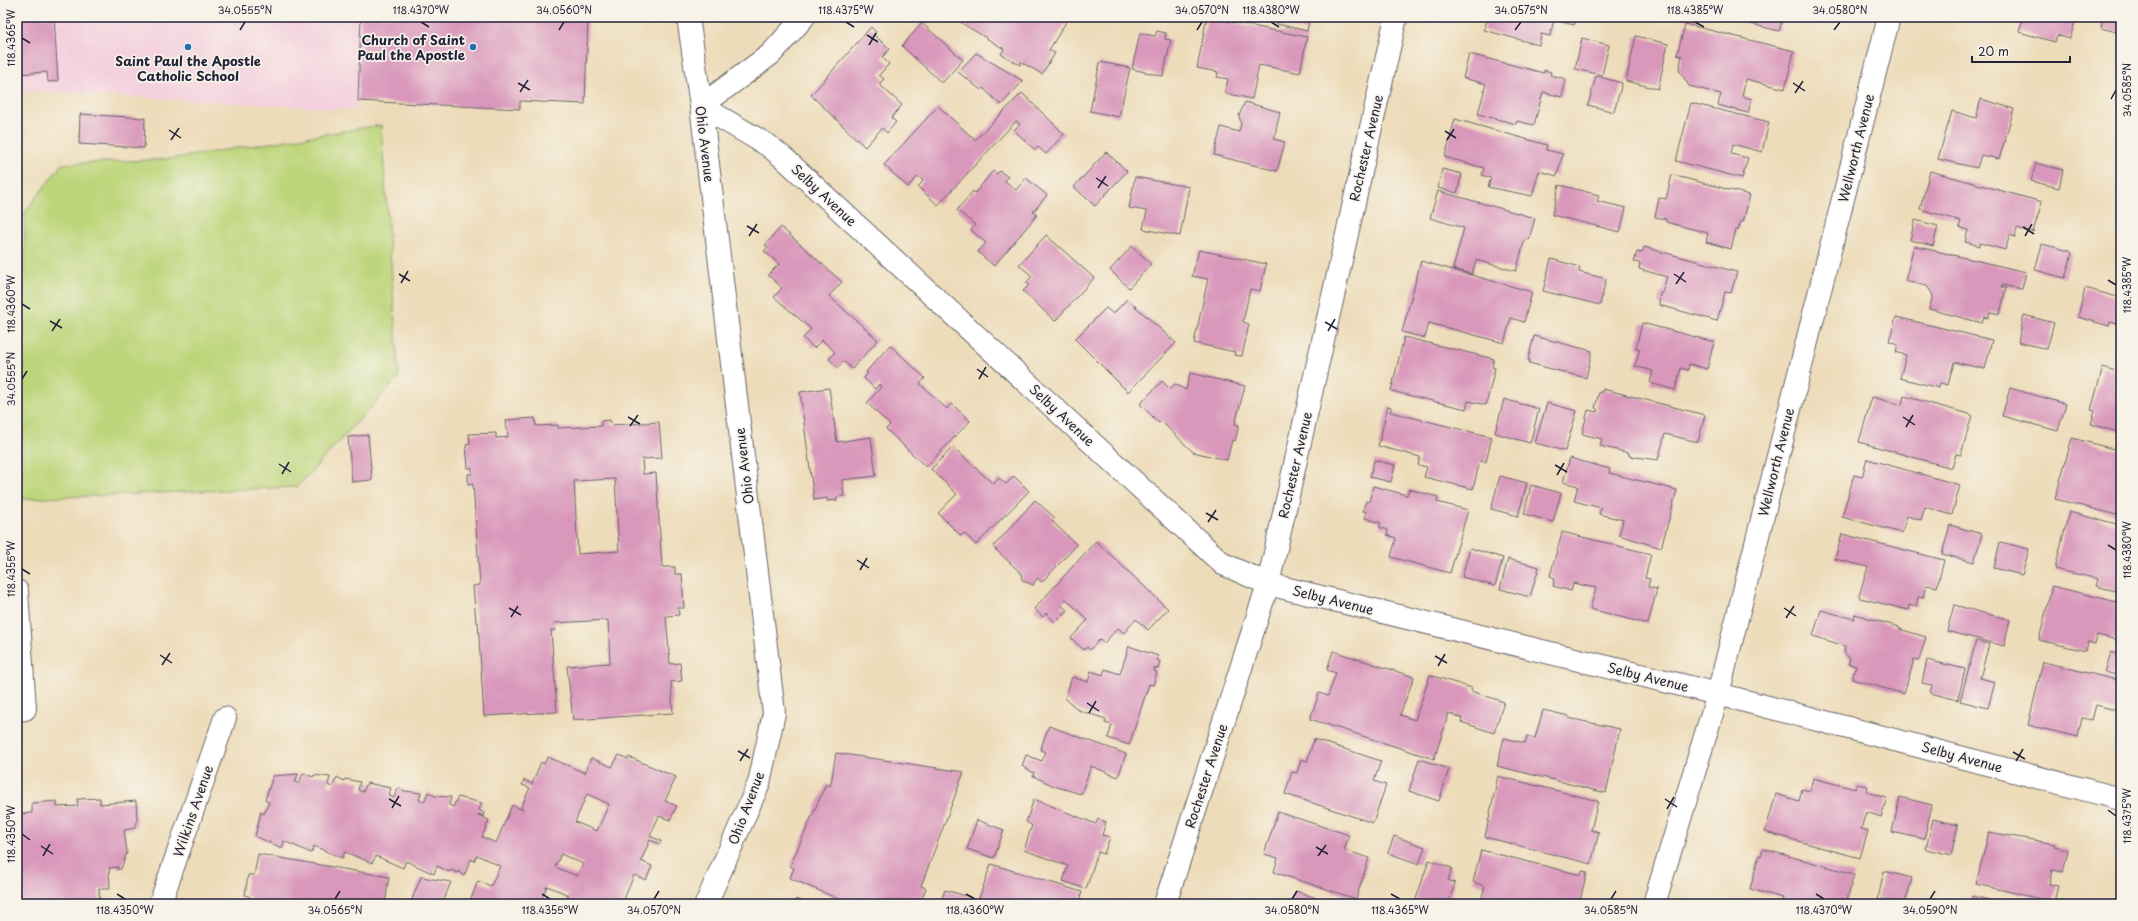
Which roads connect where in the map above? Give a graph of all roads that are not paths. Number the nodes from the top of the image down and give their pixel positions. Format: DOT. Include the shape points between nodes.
graph roads {
  1 [pos="688,17"];
  2 [pos="804,17"];
  3 [pos="1396,17"];
  4 [pos="1889,17"];
  5 [pos="701,106"];
  6 [pos="1268,584"];
  7 [pos="17,591"];
  8 [pos="1718,694"];
  9 [pos="21,709"];
  10 [pos="224,718"];
  11 [pos="2121,798"];
  12 [pos="160,904"];
  13 [pos="706,904"];
  14 [pos="1165,904"];
  15 [pos="1654,904"];
  1 -- 5 [label="street, Ohio Avenue"];
  2 -- 5 [label="street" via="771,54"];
  3 -- 6 [label="street, Rochester Avenue"];
  4 -- 8 [label="street, Wellworth Avenue"];
  5 -- 6 [label="street, Selby Avenue" via="769,146 786,160 1223,564"];
  5 -- 13 [label="street, Ohio Avenue" via="774,713 759,783"];
  6 -- 8 [label="street, Selby Avenue"];
  6 -- 14 [label="street, Rochester Avenue"];
  7 -- 9 [label="street"];
  8 -- 11 [label="street, Selby Avenue"];
  8 -- 15 [label="street, Wellworth Avenue"];
  10 -- 12 [label="street, Wilkins Avenue"];
}
